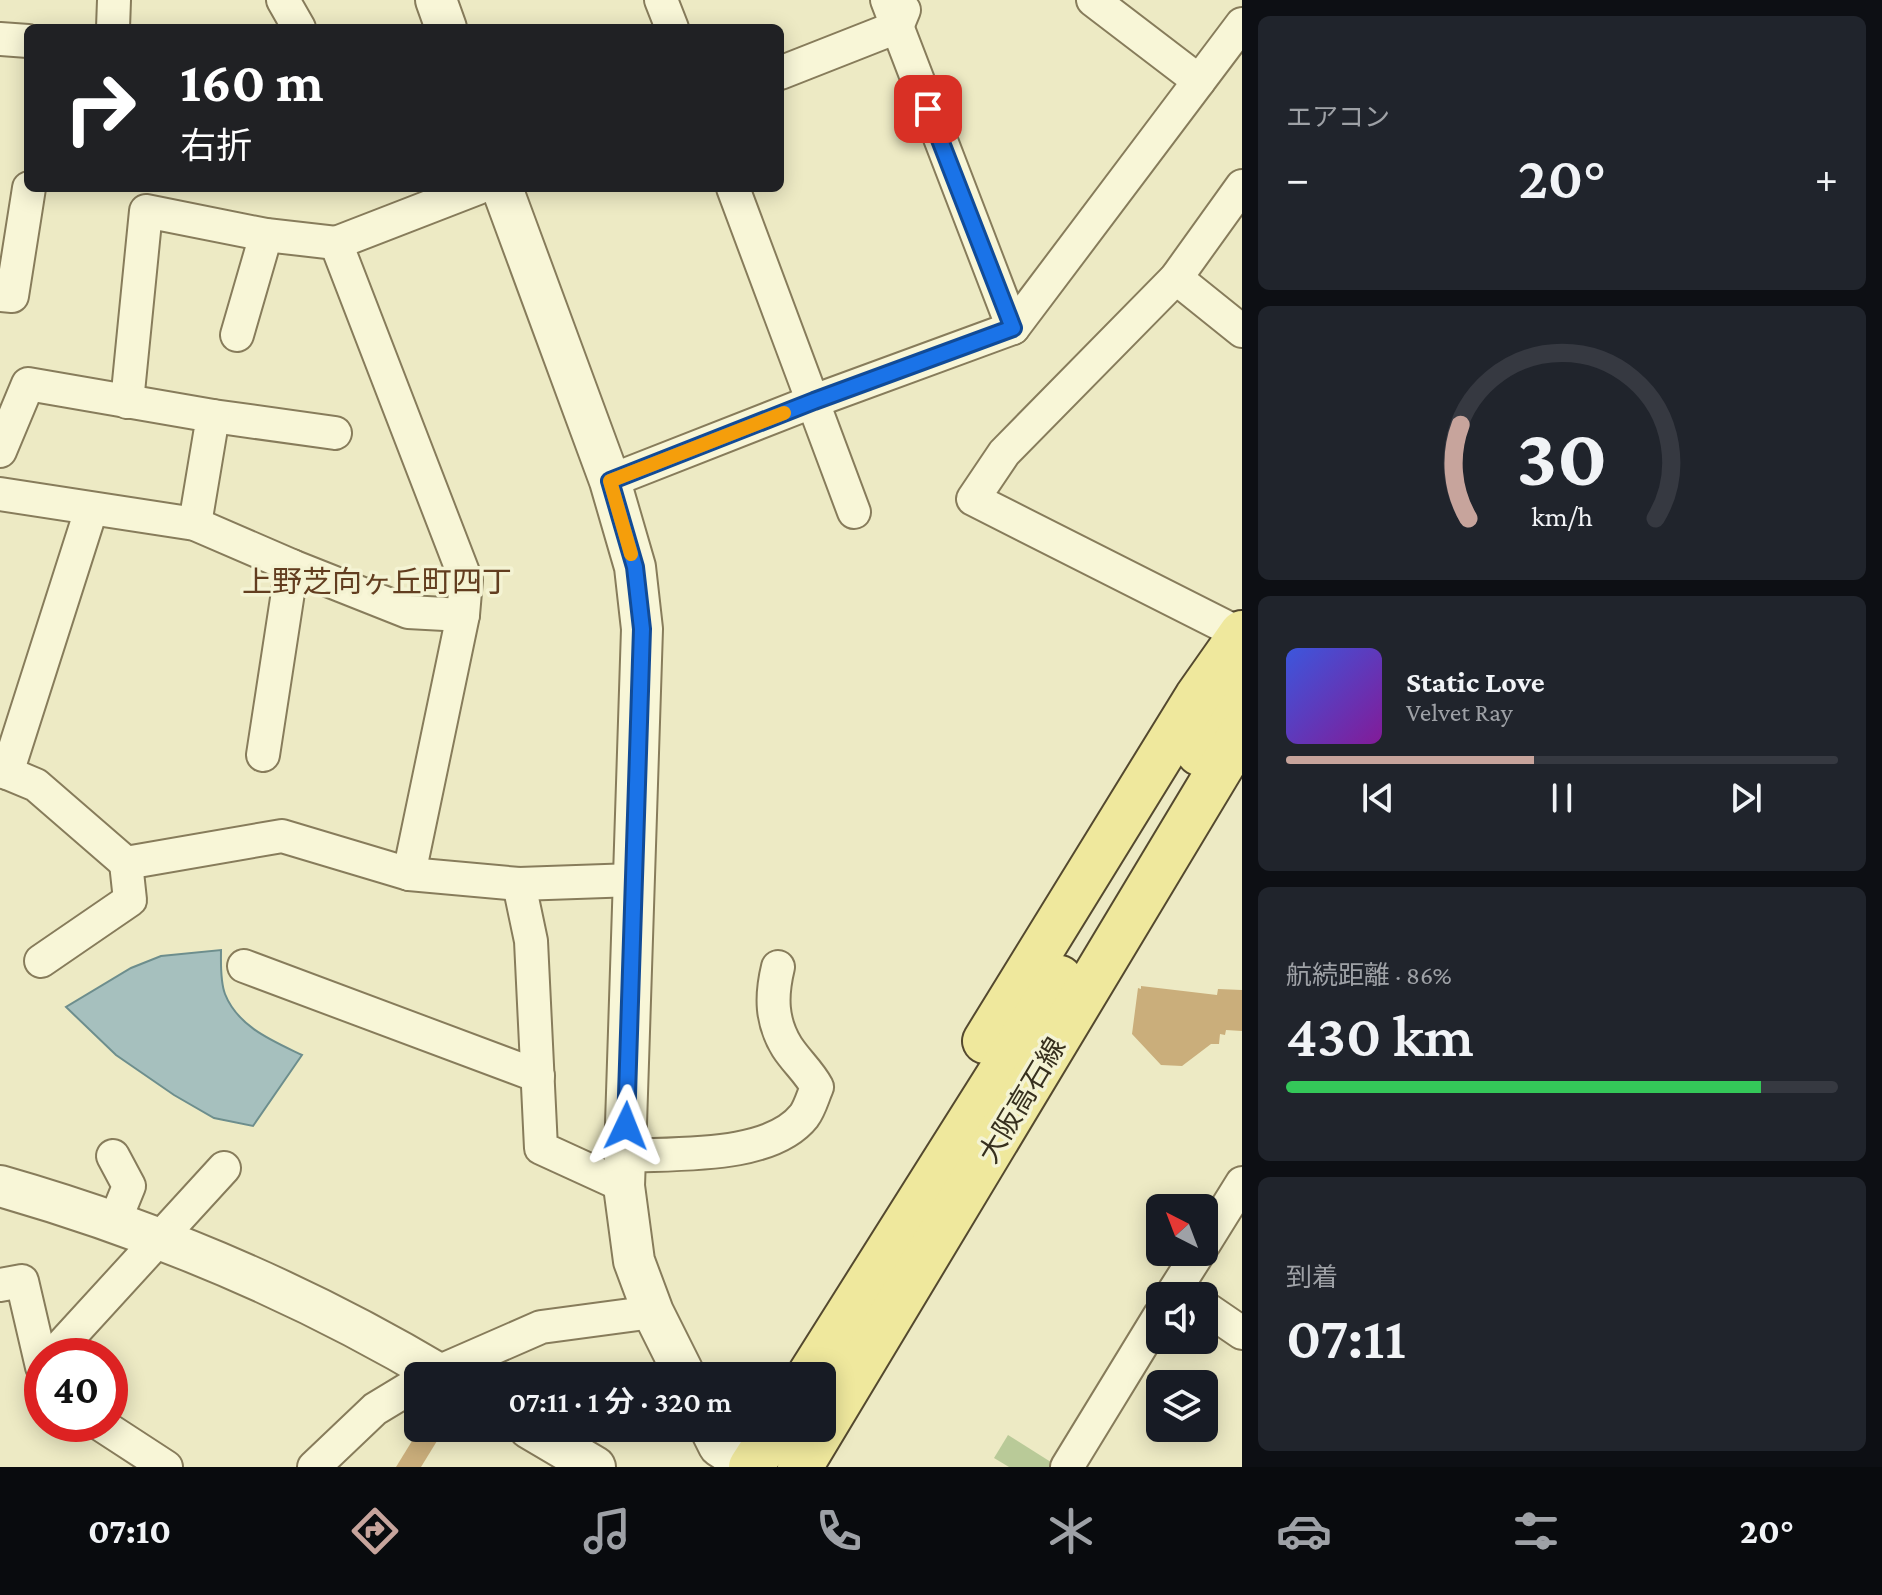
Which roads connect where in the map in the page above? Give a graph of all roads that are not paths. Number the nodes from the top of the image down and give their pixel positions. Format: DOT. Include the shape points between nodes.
graph roads {
  1 [pos="114,0"];
  2 [pos="283,0"];
  3 [pos="436,0"];
  4 [pos="661,0"];
  5 [pos="1093,0"];
  6 [pos="1235,0"];
  7 [pos="1242,5"];
  8 [pos="897,9"];
  9 [pos="113,24"];
  10 [pos="297,24"];
  11 [pos="445,24"];
  12 [pos="670,24"];
  13 [pos="1242,24"];
  14 [pos="0,39"];
  15 [pos="24,41"];
  16 [pos="784,71"];
  17 [pos="1199,81"];
  18 [pos="0,179"];
  19 [pos="24,185"];
  20 [pos="1242,186"];
  21 [pos="27,192"];
  22 [pos="468,192"];
  23 [pos="503,192"];
  24 [pos="735,192"];
  25 [pos="145,200"];
  26 [pos="266,235"];
  27 [pos="336,243"];
  28 [pos="1176,278"];
  29 [pos="0,295"];
  30 [pos="1013,328"];
  31 [pos="1242,331"];
  32 [pos="237,335"];
  33 [pos="814,401"];
  34 [pos="127,402"];
  35 [pos="213,416"];
  36 [pos="335,433"];
  37 [pos="0,451"];
  38 [pos="610,481"];
  39 [pos="0,494"];
  40 [pos="91,510"];
  41 [pos="854,512"];
  42 [pos="195,524"];
  43 [pos="292,566"];
  44 [pos="463,615"];
  45 [pos="1242,634"];
  46 [pos="1242,683"];
  47 [pos="1242,732"];
  48 [pos="263,755"];
  49 [pos="3,772"];
  50 [pos="1242,788"];
  51 [pos="126,863"];
  52 [pos="409,874"];
  53 [pos="634,880"];
  54 [pos="519,884"];
  55 [pos="41,961"];
  56 [pos="244,966"];
  57 [pos="778,967"];
  58 [pos="538,1076"];
  59 [pos="113,1156"];
  60 [pos="224,1168"];
  61 [pos="624,1171"];
  62 [pos="1242,1183"];
  63 [pos="0,1186"];
  64 [pos="1218,1222"];
  65 [pos="114,1223"];
  66 [pos="159,1240"];
  67 [pos="901,1265"];
  68 [pos="0,1285"];
  69 [pos="653,1312"];
  70 [pos="1218,1317"];
  71 [pos="1242,1333"];
  72 [pos="35,1338"];
  73 [pos="69,1338"];
  74 [pos="1146,1343"];
  75 [pos="408,1362"];
  76 [pos="464,1362"];
  77 [pos="678,1362"];
  78 [pos="821,1362"];
  79 [pos="404,1392"];
  80 [pos="128,1442"];
  81 [pos="553,1442"];
  82 [pos="717,1442"];
  83 [pos="767,1442"];
  84 [pos="166,1467"];
  85 [pos="314,1467"];
  86 [pos="595,1467"];
  87 [pos="751,1467"];
  88 [pos="800,1467"];
  89 [pos="1067,1467"];
  1 -- 9 [label="street"];
  2 -- 10 [label="street"];
  3 -- 11 [label="street"];
  4 -- 12 [label="street"];
  5 -- 17 [label="street"];
  6 -- 7 [label="street"];
  8 -- 16 [label="street"];
  8 -- 30 [label="street"];
  13 -- 17 [label="street"];
  14 -- 15 [label="street"];
  17 -- 30 [label="street"];
  18 -- 19 [label="street"];
  20 -- 28 [label="street"];
  21 -- 29 [label="street" via="12,296"];
  22 -- 27 [label="street"];
  23 -- 38 [label="street"];
  24 -- 33 [label="street"];
  25 -- 26 [label="street"];
  25 -- 34 [label="street"];
  26 -- 27 [label="street"];
  26 -- 32 [label="street"];
  27 -- 44 [label="street" via="466,580"];
  28 -- 31 [label="street"];
  28 -- 45 [label="street" via="1004,453 973,499"];
  30 -- 33 [label="street"];
  33 -- 38 [label="street"];
  33 -- 41 [label="street"];
  34 -- 35 [label="street"];
  34 -- 37 [label="street" via="28,384"];
  35 -- 36 [label="street"];
  35 -- 42 [label="street"];
  38 -- 53 [label="street" via="635,567 642,629"];
  39 -- 40 [label="street"];
  40 -- 42 [label="street"];
  40 -- 49 [label="street"];
  42 -- 43 [label="street"];
  43 -- 44 [label="street" via="408,612"];
  43 -- 48 [label="street"];
  44 -- 52 [label="street"];
  45 -- 67 [label="main road" via="1197,697 925,1139"];
  46 -- 67 [label="main road, 大阪高石線" via="1050,994"];
  47 -- 67 [label="main road, 大阪高石線"];
  49 -- 51 [label="street" via="36,785"];
  50 -- 67 [label="main road" via="981,1215 955,1249"];
  51 -- 52 [label="street" via="282,836"];
  51 -- 55 [label="street" via="130,900"];
  52 -- 54 [label="street"];
  53 -- 54 [label="street"];
  53 -- 61 [label="street"];
  54 -- 58 [label="street" via="531,941"];
  56 -- 58 [label="street"];
  57 -- 61 [label="street" via="772,1010 787,1046 817,1087 804,1116 777,1137 743,1148"];
  58 -- 61 [label="street" via="541,1148"];
  59 -- 65 [label="street" via="129,1186"];
  60 -- 66 [label="street"];
  61 -- 69 [label="street" via="634,1261"];
  62 -- 64 [label="street"];
  63 -- 65 [label="street"];
  65 -- 66 [label="street"];
  66 -- 73 [label="street"];
  66 -- 75 [label="street" via="350,1323"];
  67 -- 78 [label="main road, 大阪高石線"];
  67 -- 88 [label="main road, 大阪高石線"];
  68 -- 72 [label="street" via="22,1281"];
  69 -- 76 [label="street" via="541,1327"];
  69 -- 77 [label="street"];
  70 -- 71 [label="street"];
  74 -- 89 [label="street"];
  79 -- 85 [label="street" via="375,1409"];
  80 -- 84 [label="street"];
  81 -- 86 [label="street"];
  82 -- 87 [label="street"];
  83 -- 87 [label="main road"];
}
